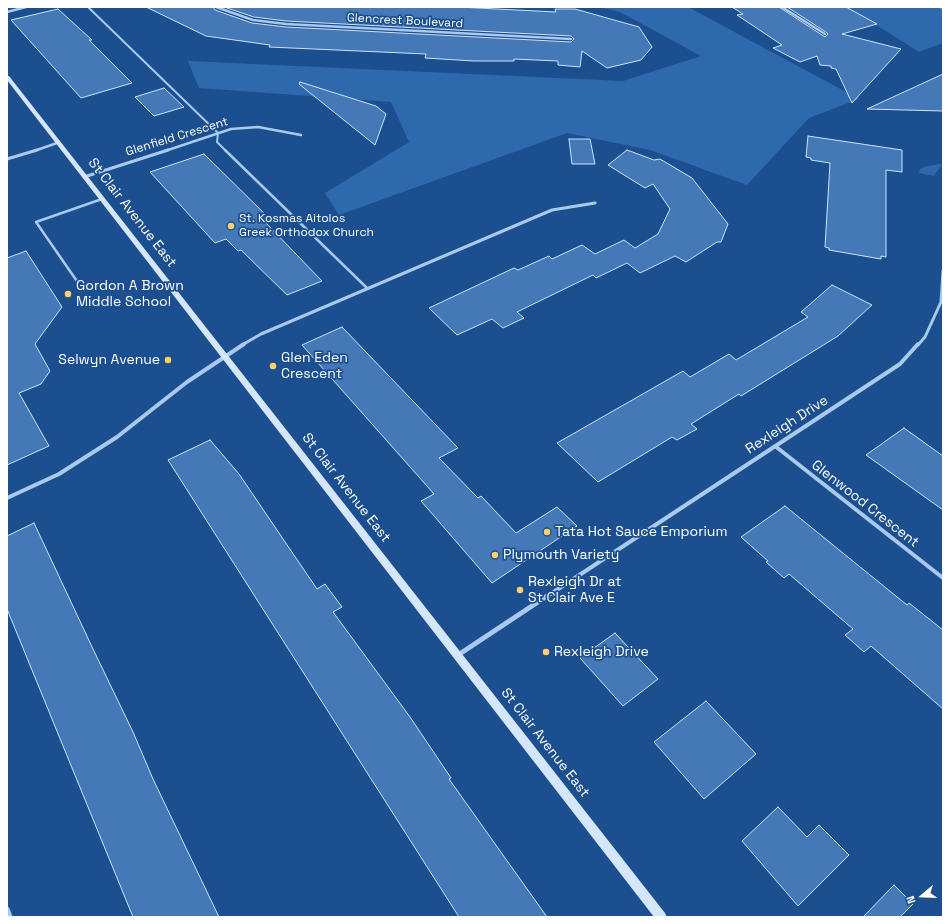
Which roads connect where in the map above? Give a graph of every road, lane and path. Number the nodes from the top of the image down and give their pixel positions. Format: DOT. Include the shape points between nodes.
graph roads {
  1 [pos="26,7"];
  2 [pos="88,7"];
  3 [pos="216,7"];
  4 [pos="782,7"];
  5 [pos="7,12"];
  6 [pos="825,34"];
  7 [pos="571,39"];
  8 [pos="7,77"];
  9 [pos="218,133"];
  10 [pos="301,135"];
  11 [pos="57,143"];
  12 [pos="7,159"];
  13 [pos="84,177"];
  14 [pos="102,199"];
  15 [pos="595,203"];
  16 [pos="943,271"];
  17 [pos="81,287"];
  18 [pos="367,288"];
  19 [pos="224,356"];
  20 [pos="775,446"];
  21 [pos="7,498"];
  22 [pos="943,578"];
  23 [pos="457,655"];
  24 [pos="7,909"];
  25 [pos="10,917"];
  26 [pos="662,917"];
  1 -- 5 [label="street"];
  2 -- 9 [label="lane"];
  3 -- 7 [label="street, Glencrest Boulevard" via="253,20 286,24"];
  4 -- 6 [label="street"];
  8 -- 11 [label="main road, St Clair Avenue East"];
  9 -- 10 [label="street, Glenfield Crescent" via="242,127 258,127"];
  9 -- 13 [label="street, Glenfield Crescent"];
  9 -- 18 [label="lane" via="217,142"];
  11 -- 12 [label="street"];
  11 -- 13 [label="main road, St Clair Avenue East"];
  13 -- 14 [label="main road, St Clair Avenue East"];
  14 -- 17 [label="lane" via="36,222"];
  14 -- 19 [label="main road, St Clair Avenue East"];
  15 -- 18 [label="street" via="552,210"];
  16 -- 20 [label="street, Rexleigh Drive" via="940,302 925,337 900,364"];
  18 -- 19 [label="street" via="261,334"];
  19 -- 21 [label="street" via="117,437 59,474"];
  19 -- 23 [label="main road, St Clair Avenue East"];
  20 -- 22 [label="street, Glenwood Crescent"];
  20 -- 23 [label="street, Rexleigh Drive"];
  23 -- 26 [label="main road, St Clair Avenue East"];
  24 -- 25 [label="street"];
}
